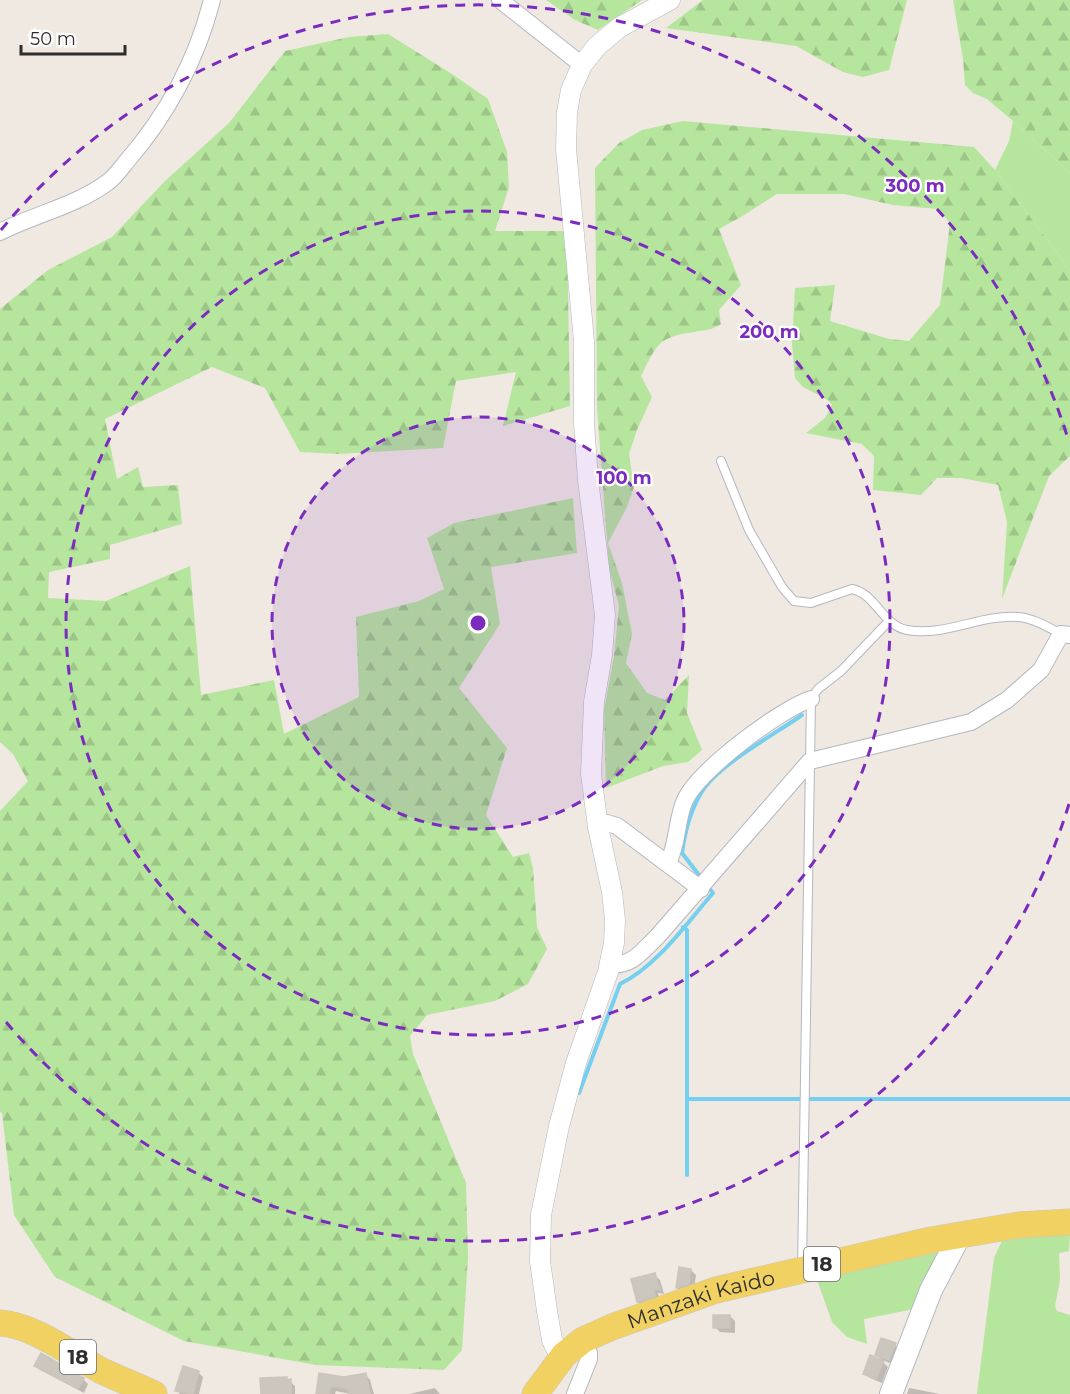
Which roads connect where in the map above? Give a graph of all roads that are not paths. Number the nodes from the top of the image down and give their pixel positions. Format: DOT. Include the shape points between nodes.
graph roads {
  1 [pos="212,0"];
  2 [pos="500,0"];
  3 [pos="670,0"];
  4 [pos="582,65"];
  5 [pos="0,232"];
  6 [pos="721,461"];
  7 [pos="889,621"];
  8 [pos="1066,634"];
  9 [pos="811,699"];
  10 [pos="810,761"];
  11 [pos="598,827"];
  12 [pos="668,863"];
  13 [pos="700,889"];
  14 [pos="609,965"];
  15 [pos="1070,1222"];
  16 [pos="960,1235"];
  17 [pos="802,1269"];
  18 [pos="0,1323"];
  19 [pos="573,1348"];
  20 [pos="154,1394"];
  21 [pos="535,1394"];
  22 [pos="576,1394"];
  23 [pos="891,1394"];
  1 -- 5 [label="street" via="193,58 150,135 109,181 70,203"];
  2 -- 4 [label="street"];
  3 -- 4 [label="street" via="620,27"];
  4 -- 11 [label="street" via="571,90 566,149 584,341 588,480 605,615 592,742 591,774"];
  6 -- 7 [label="lane" via="749,530 794,601 811,603 857,590"];
  7 -- 8 [label="lane" via="910,630 939,631 994,618 1019,617"];
  7 -- 9 [label="lane"];
  8 -- 10 [label="street" via="1041,670 1007,700 972,722"];
  9 -- 10 [label="lane"];
  9 -- 12 [label="street" via="766,724 693,788 680,814"];
  10 -- 13 [label="street"];
  10 -- 17 [label="lane"];
  11 -- 12 [label="street" via="617,826"];
  11 -- 14 [label="street" via="615,920"];
  12 -- 13 [label="street"];
  13 -- 14 [label="street" via="630,963"];
  14 -- 19 [label="street" via="576,1063 541,1215 540,1262 552,1340 556,1348"];
  15 -- 16 [label="main road, Manzaki Kaido / 18" via="1019,1225"];
  16 -- 17 [label="main road, Manzaki Kaido / 18"];
  16 -- 23 [label="main road" via="932,1290"];
  17 -- 19 [label="main road, Manzaki Kaido / 18" via="716,1290 612,1328"];
  18 -- 20 [label="main road, 18" via="44,1338 102,1371"];
  19 -- 21 [label="main road"];
  19 -- 22 [label="street" via="589,1353"];
}
